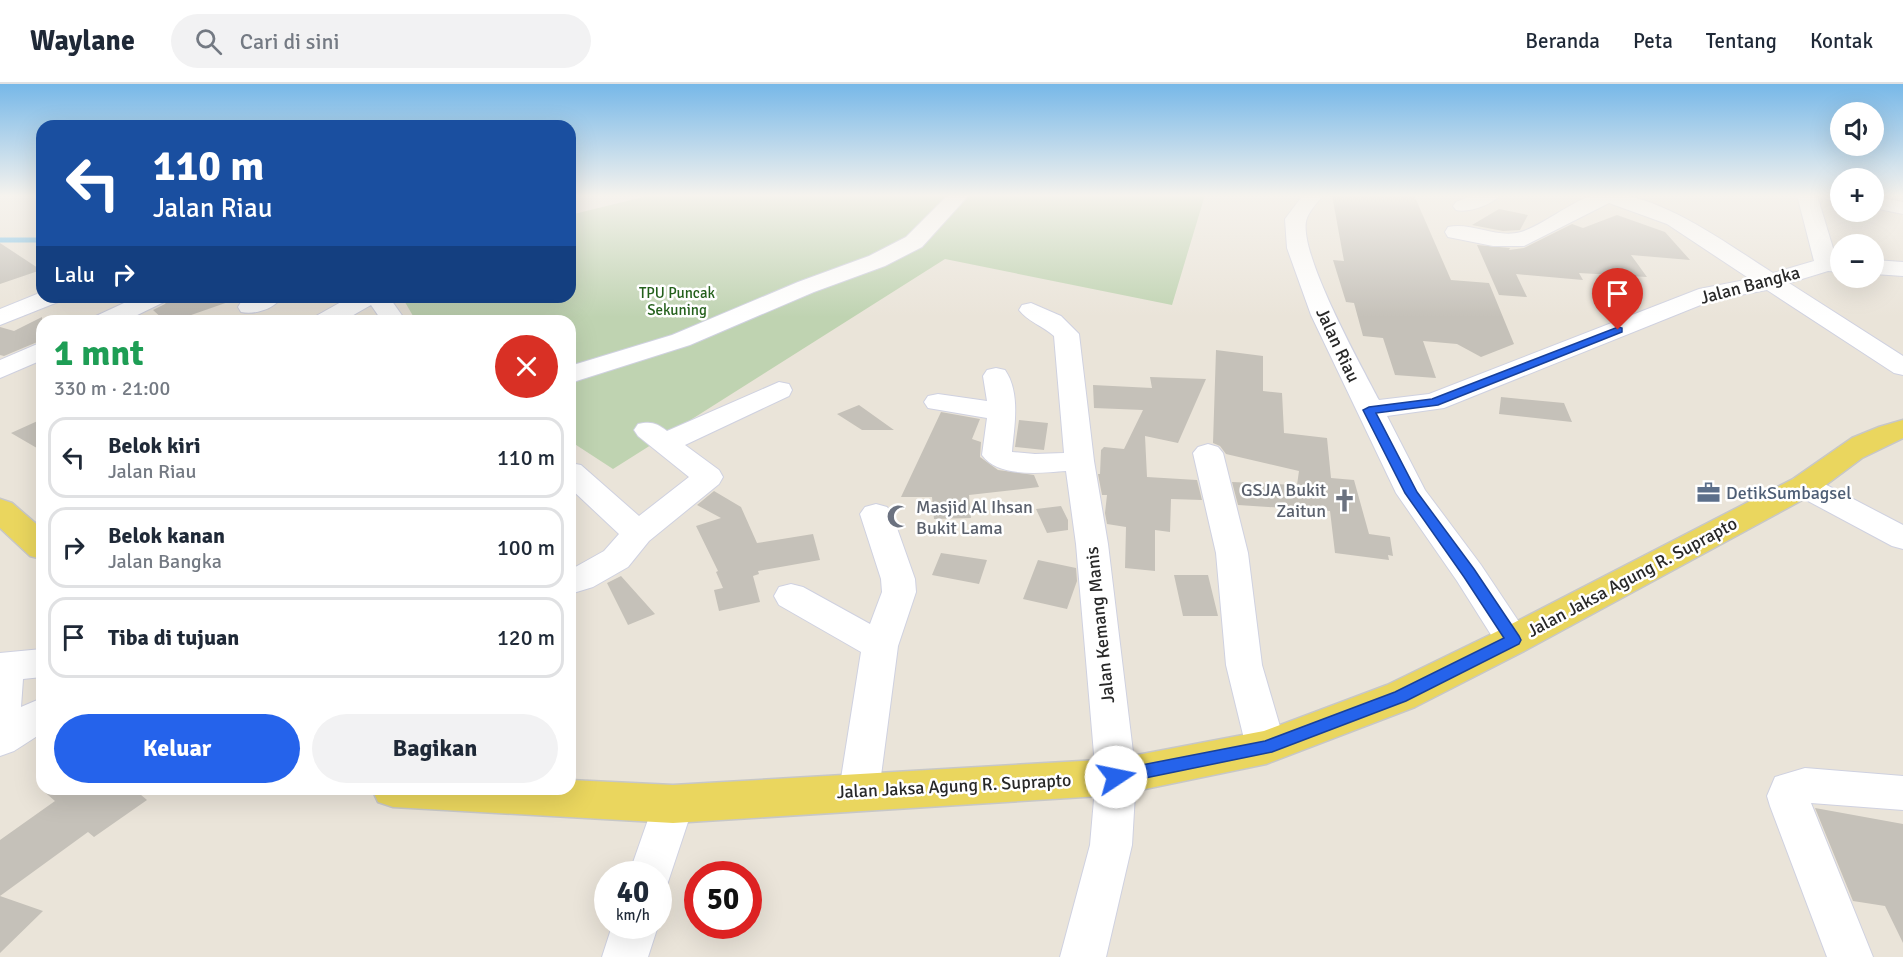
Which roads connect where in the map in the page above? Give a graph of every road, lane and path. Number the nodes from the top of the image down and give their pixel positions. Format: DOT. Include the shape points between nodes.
graph roads {
  1 [pos="920,236"];
  2 [pos="1297,236"];
  3 [pos="1476,236"];
  4 [pos="1530,236"];
  5 [pos="1698,236"];
  6 [pos="1822,236"];
  7 [pos="1830,256"];
  8 [pos="1830,265"];
  9 [pos="1884,268"];
  10 [pos="1903,269"];
  11 [pos="1770,282"];
  12 [pos="36,303"];
  13 [pos="143,303"];
  14 [pos="358,303"];
  15 [pos="1031,310"];
  16 [pos="118,315"];
  17 [pos="336,315"];
  18 [pos="0,318"];
  19 [pos="36,353"];
  20 [pos="1903,367"];
  21 [pos="0,370"];
  22 [pos="576,373"];
  23 [pos="996,376"];
  24 [pos="779,390"];
  25 [pos="938,402"];
  26 [pos="1369,410"];
  27 [pos="1002,412"];
  28 [pos="1903,429"];
  29 [pos="1208,453"];
  30 [pos="1079,461"];
  31 [pos="576,477"];
  32 [pos="1804,486"];
  33 [pos="0,510"];
  34 [pos="876,514"];
  35 [pos="638,533"];
  36 [pos="36,534"];
  37 [pos="1903,538"];
  38 [pos="576,580"];
  39 [pos="791,596"];
  40 [pos="1514,640"];
  41 [pos="880,646"];
  42 [pos="36,664"];
  43 [pos="3,667"];
  44 [pos="36,717"];
  45 [pos="0,740"];
  46 [pos="1266,747"];
  47 [pos="1116,777"];
  48 [pos="859,791"];
  49 [pos="1903,793"];
  50 [pos="505,795"];
  51 [pos="673,804"];
  52 [pos="655,861"];
  53 [pos="630,939"];
  54 [pos="625,957"];
  55 [pos="1083,957"];
  56 [pos="1850,957"];
  1 -- 22 [label="street" via="877,261 681,340"];
  2 -- 26 [label="street, Jalan Riau" via="1323,315"];
  3 -- 4 [label="street" via="1493,239"];
  5 -- 11 [label="street"];
  6 -- 7 [label="street"];
  8 -- 11 [label="street, Jalan Bangka"];
  9 -- 10 [label="street"];
  11 -- 20 [label="street"];
  11 -- 26 [label="street, Jalan Bangka" via="1707,294 1434,402"];
  12 -- 18 [label="street"];
  13 -- 16 [label="street"];
  14 -- 17 [label="street"];
  15 -- 30 [label="street, Jalan Kemang Manis" via="1066,334"];
  19 -- 21 [label="street"];
  23 -- 27 [label="street"];
  24 -- 35 [label="street" via="656,437 708,477"];
  25 -- 27 [label="street"];
  26 -- 40 [label="street, Jalan Riau" via="1411,493"];
  27 -- 30 [label="street" via="997,455 1000,458 1018,462"];
  28 -- 32 [label="main road, Jalan Jaksa Agung R. Suprapto" via="1866,442"];
  29 -- 46 [label="street" via="1232,553 1244,665"];
  30 -- 47 [label="street, Jalan Kemang Manis" via="1092,543"];
  31 -- 35 [label="street"];
  32 -- 37 [label="street"];
  32 -- 40 [label="main road, Jalan Jaksa Agung R. Suprapto"];
  33 -- 36 [label="main road"];
  34 -- 41 [label="street" via="899,592"];
  35 -- 38 [label="street" via="616,559"];
  39 -- 41 [label="street"];
  40 -- 46 [label="main road, Jalan Jaksa Agung R. Suprapto" via="1401,696"];
  41 -- 48 [label="street"];
  42 -- 43 [label="street"];
  43 -- 45 [label="street"];
  44 -- 45 [label="street"];
  46 -- 47 [label="main road, Jalan Jaksa Agung R. Suprapto"];
  47 -- 48 [label="main road, Jalan Jaksa Agung R. Suprapto"];
  47 -- 55 [label="street, Jalan Kemang Manis" via="1110,845"];
  48 -- 51 [label="main road, Jalan Jaksa Agung R. Suprapto"];
  49 -- 56 [label="street" via="1805,785 1789,789 1791,806"];
  50 -- 51 [label="main road, Jalan Jaksa Agung R. Suprapto"];
  51 -- 52 [label="street"];
  53 -- 54 [label="street"];
}
